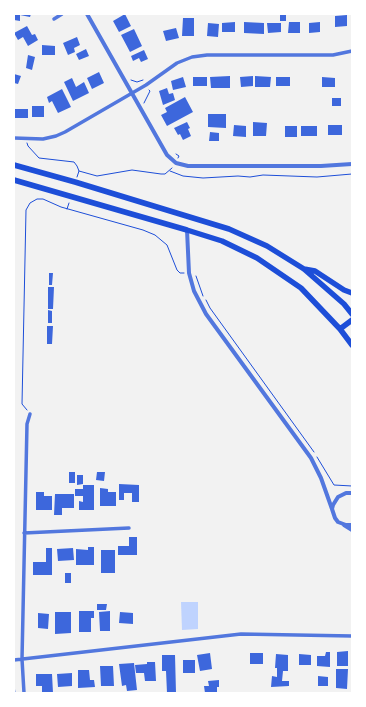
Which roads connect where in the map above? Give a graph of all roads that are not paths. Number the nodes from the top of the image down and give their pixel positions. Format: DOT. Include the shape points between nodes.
graph roads {
  1 [pos="62,14"];
  2 [pos="86,14"];
  3 [pos="54,19"];
  4 [pos="352,51"];
  5 [pos="132,94"];
  6 [pos="14,138"];
  7 [pos="352,164"];
  8 [pos="14,165"];
  9 [pos="14,180"];
  10 [pos="187,230"];
  11 [pos="304,269"];
  12 [pos="352,293"];
  13 [pos="352,314"];
  14 [pos="352,320"];
  15 [pos="340,329"];
  16 [pos="351,341"];
  17 [pos="30,414"];
  18 [pos="352,493"];
  19 [pos="332,509"];
  20 [pos="342,524"];
  21 [pos="352,525"];
  22 [pos="129,528"];
  23 [pos="352,530"];
  24 [pos="24,533"];
  25 [pos="352,636"];
  26 [pos="22,659"];
  27 [pos="14,660"];
  28 [pos="24,693"];
  1 -- 3 [label="street"];
  2 -- 5 [label="street"];
  4 -- 5 [label="street" via="333,55 192,56 177,63"];
  5 -- 6 [label="street" via="56,136 43,139"];
  5 -- 7 [label="street" via="167,155 176,163 188,166"];
  8 -- 11 [label="highway" via="229,229 266,246"];
  9 -- 10 [label="highway"];
  10 -- 15 [label="highway" via="222,241 258,258 301,288"];
  10 -- 19 [label="street" via="189,273 194,291 206,314 311,458"];
  11 -- 12 [label="highway" via="315,271"];
  11 -- 13 [label="highway"];
  14 -- 15 [label="highway"];
  15 -- 16 [label="highway"];
  17 -- 24 [label="street" via="27,424"];
  18 -- 19 [label="street" via="338,497"];
  19 -- 20 [label="street" via="335,518"];
  20 -- 21 [label="street"];
  20 -- 23 [label="street"];
  22 -- 24 [label="street"];
  24 -- 26 [label="street"];
  25 -- 26 [label="street" via="241,634"];
  26 -- 27 [label="street"];
  26 -- 28 [label="street"];
}
